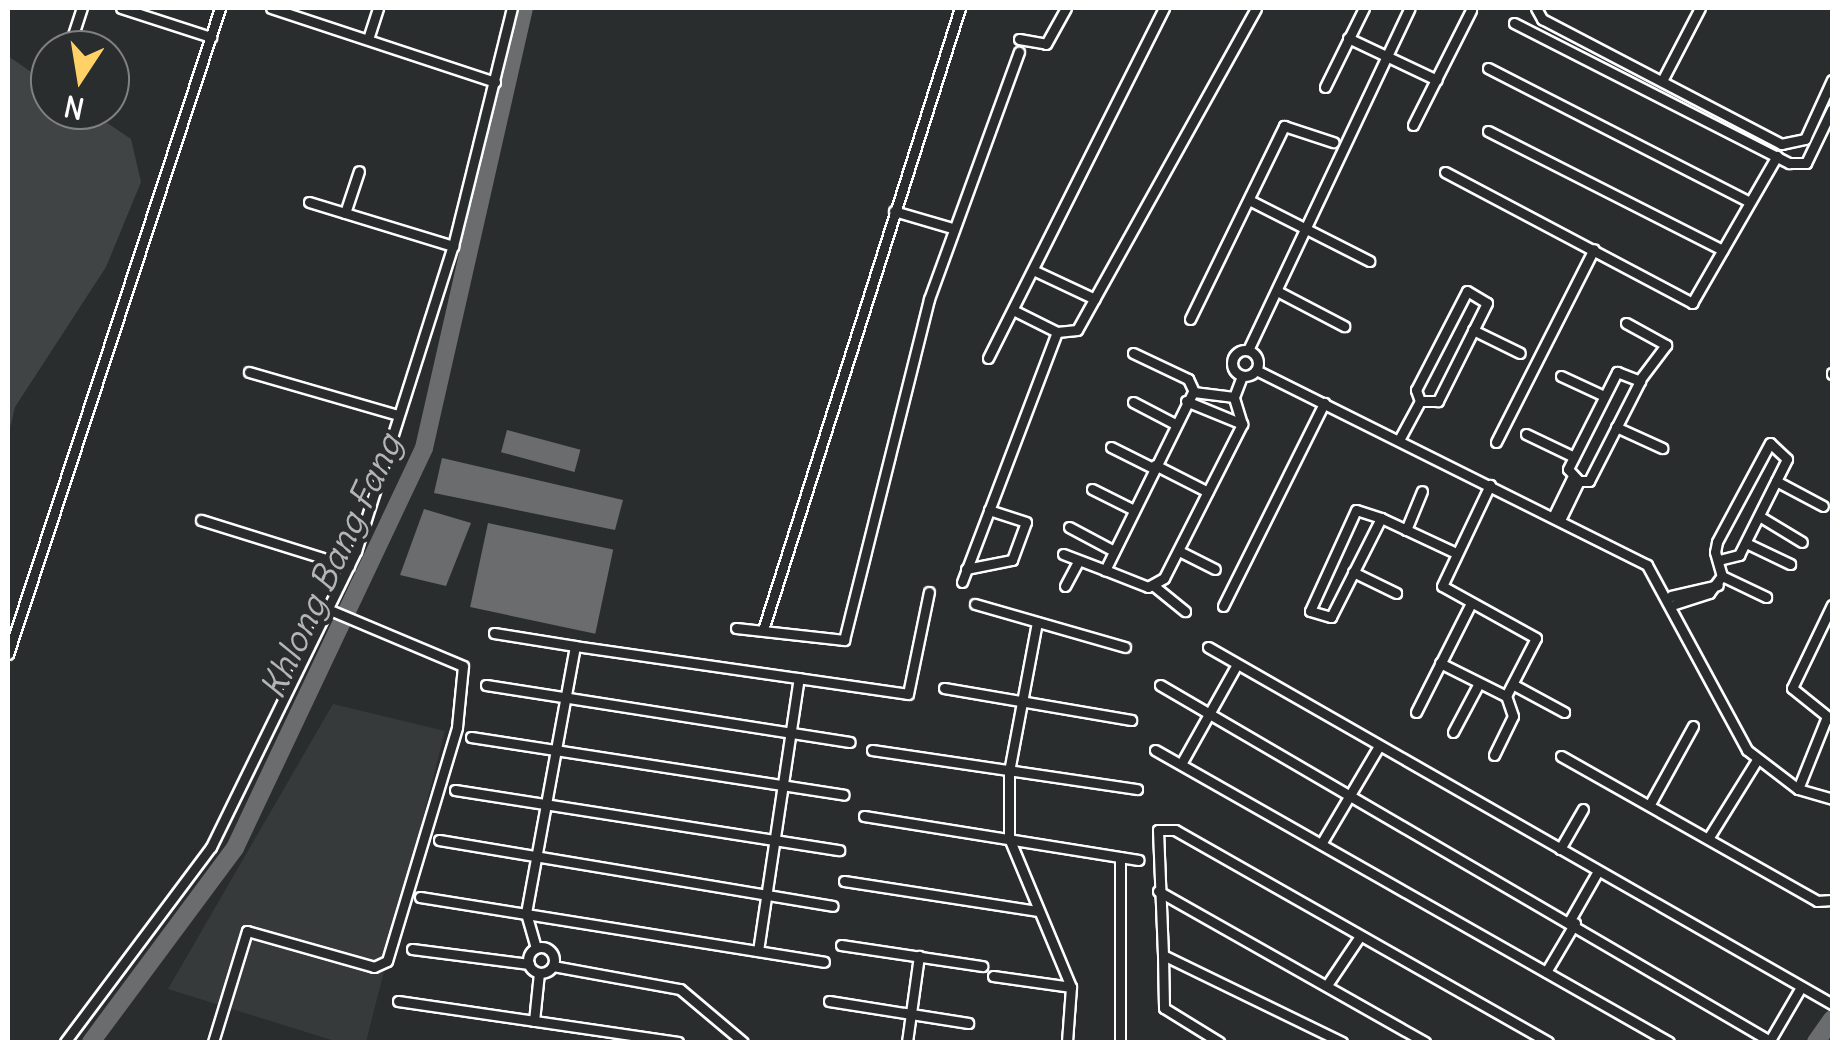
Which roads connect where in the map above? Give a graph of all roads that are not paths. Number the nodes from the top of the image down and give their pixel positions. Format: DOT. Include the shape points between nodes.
graph roads {
  1 [pos="121,8"];
  2 [pos="220,8"];
  3 [pos="271,8"];
  4 [pos="378,8"];
  5 [pos="512,8"];
  6 [pos="960,8"];
  7 [pos="1066,8"];
  8 [pos="1164,8"];
  9 [pos="1256,8"];
  10 [pos="1364,8"];
  11 [pos="1410,8"];
  12 [pos="1536,8"];
  13 [pos="1700,8"];
  14 [pos="1471,10"];
  15 [pos="1514,24"];
  16 [pos="211,36"];
  17 [pos="1348,38"];
  18 [pos="1018,39"];
  19 [pos="368,40"];
  20 [pos="1019,52"];
  21 [pos="1392,57"];
  22 [pos="1488,68"];
  23 [pos="1663,79"];
  24 [pos="1437,80"];
  25 [pos="1832,80"];
  26 [pos="495,82"];
  27 [pos="1325,87"];
  28 [pos="1832,110"];
  29 [pos="1413,125"];
  30 [pos="1488,131"];
  31 [pos="1333,142"];
  32 [pos="1776,156"];
  33 [pos="359,170"];
  34 [pos="1445,172"];
  35 [pos="1249,200"];
  36 [pos="309,202"];
  37 [pos="1750,202"];
  38 [pos="894,210"];
  39 [pos="346,213"];
  40 [pos="952,228"];
  41 [pos="1308,230"];
  42 [pos="454,246"];
  43 [pos="1594,249"];
  44 [pos="1723,250"];
  45 [pos="1369,261"];
  46 [pos="1034,270"];
  47 [pos="1277,291"];
  48 [pos="1095,298"];
  49 [pos="1015,311"];
  50 [pos="1190,318"];
  51 [pos="1626,322"];
  52 [pos="1344,326"];
  53 [pos="1473,330"];
  54 [pos="1057,332"];
  55 [pos="1248,350"];
  56 [pos="1134,353"];
  57 [pos="1520,353"];
  58 [pos="988,358"];
  59 [pos="1256,370"];
  60 [pos="250,372"];
  61 [pos="1242,376"];
  62 [pos="1561,376"];
  63 [pos="1641,378"];
  64 [pos="1194,392"];
  65 [pos="1604,396"];
  66 [pos="1234,397"];
  67 [pos="1420,401"];
  68 [pos="1133,402"];
  69 [pos="1186,402"];
  70 [pos="1324,403"];
  71 [pos="398,416"];
  72 [pos="1176,424"];
  73 [pos="1242,424"];
  74 [pos="1616,427"];
  75 [pos="1526,434"];
  76 [pos="1399,440"];
  77 [pos="1496,442"];
  78 [pos="1111,447"];
  79 [pos="1662,448"];
  80 [pos="1574,457"];
  81 [pos="1154,467"];
  82 [pos="1575,480"];
  83 [pos="1776,481"];
  84 [pos="1490,485"];
  85 [pos="1092,490"];
  86 [pos="1422,491"];
  87 [pos="1208,492"];
  88 [pos="1822,506"];
  89 [pos="989,510"];
  90 [pos="1134,510"];
  91 [pos="1558,516"];
  92 [pos="1759,516"];
  93 [pos="1381,518"];
  94 [pos="201,520"];
  95 [pos="1069,527"];
  96 [pos="1406,530"];
  97 [pos="1802,542"];
  98 [pos="1746,543"];
  99 [pos="1114,550"];
  100 [pos="1179,550"];
  101 [pos="1456,553"];
  102 [pos="1063,554"];
  103 [pos="1335,554"];
  104 [pos="1719,560"];
  105 [pos="1078,563"];
  106 [pos="1790,564"];
  107 [pos="349,566"];
  108 [pos="1215,568"];
  109 [pos="1355,568"];
  110 [pos="966,569"];
  111 [pos="1105,570"];
  112 [pos="1720,580"];
  113 [pos="962,582"];
  114 [pos="1065,586"];
  115 [pos="1154,586"];
  116 [pos="930,592"];
  117 [pos="1396,593"];
  118 [pos="1766,598"];
  119 [pos="1673,600"];
  120 [pos="975,604"];
  121 [pos="1470,604"];
  122 [pos="1223,606"];
  123 [pos="1832,606"];
  124 [pos="330,610"];
  125 [pos="1185,611"];
  126 [pos="1037,622"];
  127 [pos="736,628"];
  128 [pos="763,630"];
  129 [pos="494,633"];
  130 [pos="574,646"];
  131 [pos="1125,647"];
  132 [pos="1208,648"];
  133 [pos="8,654"];
  134 [pos="1440,663"];
  135 [pos="1236,666"];
  136 [pos="799,678"];
  137 [pos="1479,683"];
  138 [pos="1514,684"];
  139 [pos="486,685"];
  140 [pos="1160,685"];
  141 [pos="944,688"];
  142 [pos="1506,696"];
  143 [pos="568,698"];
  144 [pos="1022,700"];
  145 [pos="1416,712"];
  146 [pos="1564,712"];
  147 [pos="1208,716"];
  148 [pos="1829,719"];
  149 [pos="1131,720"];
  150 [pos="1693,726"];
  151 [pos="790,732"];
  152 [pos="1453,732"];
  153 [pos="471,737"];
  154 [pos="850,742"];
  155 [pos="1379,746"];
  156 [pos="872,750"];
  157 [pos="1155,750"];
  158 [pos="562,751"];
  159 [pos="1494,755"];
  160 [pos="1562,756"];
  161 [pos="1757,760"];
  162 [pos="1181,764"];
  163 [pos="1009,771"];
  164 [pos="782,786"];
  165 [pos="1137,789"];
  166 [pos="1798,789"];
  167 [pos="455,790"];
  168 [pos="844,795"];
  169 [pos="1350,795"];
  170 [pos="1832,799"];
  171 [pos="1650,804"];
  172 [pos="552,805"];
  173 [pos="1583,809"];
  174 [pos="864,816"];
  175 [pos="1709,837"];
  176 [pos="1009,838"];
  177 [pos="439,840"];
  178 [pos="774,840"];
  179 [pos="1321,844"];
  180 [pos="1560,849"];
  181 [pos="839,850"];
  182 [pos="540,857"];
  183 [pos="1120,857"];
  184 [pos="1138,860"];
  185 [pos="1598,871"];
  186 [pos="844,881"];
  187 [pos="1158,891"];
  188 [pos="765,896"];
  189 [pos="420,897"];
  190 [pos="1832,900"];
  191 [pos="832,906"];
  192 [pos="1037,911"];
  193 [pos="526,913"];
  194 [pos="1572,921"];
  195 [pos="1360,936"];
  196 [pos="841,945"];
  197 [pos="412,948"];
  198 [pos="536,948"];
  199 [pos="758,951"];
  200 [pos="919,956"];
  201 [pos="1164,956"];
  202 [pos="824,962"];
  203 [pos="529,964"];
  204 [pos="553,966"];
  205 [pos="982,966"];
  206 [pos="1546,972"];
  207 [pos="539,973"];
  208 [pos="993,976"];
  209 [pos="1327,985"];
  210 [pos="1070,987"];
  211 [pos="1800,989"];
  212 [pos="829,1000"];
  213 [pos="398,1001"];
  214 [pos="1832,1004"];
  215 [pos="911,1014"];
  216 [pos="534,1021"];
  217 [pos="968,1023"];
  218 [pos="65,1042"];
  219 [pos="213,1042"];
  220 [pos="678,1042"];
  221 [pos="743,1042"];
  222 [pos="907,1042"];
  223 [pos="1067,1042"];
  224 [pos="1120,1042"];
  225 [pos="1219,1042"];
  226 [pos="1342,1042"];
  227 [pos="1425,1042"];
  228 [pos="1548,1042"];
  229 [pos="1669,1042"];
  230 [pos="1770,1042"];
  1 -- 16 [label="street"];
  2 -- 16 [label="street"];
  3 -- 19 [label="street"];
  4 -- 19 [label="street"];
  5 -- 26 [label="street"];
  6 -- 38 [label="street"];
  7 -- 18 [label="street" via="1051,40"];
  8 -- 46 [label="street"];
  9 -- 48 [label="street"];
  10 -- 17 [label="street"];
  11 -- 21 [label="street"];
  12 -- 23 [label="street" via="1542,20"];
  13 -- 23 [label="street"];
  14 -- 24 [label="street"];
  15 -- 32 [label="street"];
  16 -- 133 [label="street"];
  17 -- 21 [label="street"];
  17 -- 27 [label="street"];
  19 -- 26 [label="street"];
  20 -- 40 [label="street"];
  21 -- 24 [label="street"];
  21 -- 41 [label="street"];
  22 -- 37 [label="street"];
  23 -- 25 [label="street" via="1795,145"];
  24 -- 29 [label="street"];
  26 -- 42 [label="street"];
  28 -- 32 [label="street" via="1804,165"];
  30 -- 44 [label="street"];
  31 -- 35 [label="street" via="1285,124"];
  32 -- 37 [label="street"];
  33 -- 39 [label="street"];
  34 -- 43 [label="street"];
  35 -- 41 [label="street"];
  35 -- 50 [label="street"];
  36 -- 39 [label="street"];
  37 -- 44 [label="street"];
  38 -- 40 [label="street"];
  38 -- 128 [label="street"];
  39 -- 42 [label="street"];
  40 -- 128 [label="street" via="844,640"];
  41 -- 45 [label="street"];
  41 -- 47 [label="street"];
  42 -- 71 [label="street"];
  43 -- 44 [label="street" via="1692,303"];
  43 -- 77 [label="street"];
  46 -- 48 [label="street"];
  46 -- 49 [label="street"];
  47 -- 52 [label="street"];
  47 -- 55 [label="street"];
  48 -- 54 [label="street" via="1077,330"];
  49 -- 54 [label="street"];
  49 -- 58 [label="street"];
  51 -- 63 [label="street" via="1666,346"];
  53 -- 57 [label="street"];
  53 -- 67 [label="street" via="1438,401"];
  53 -- 67 [label="street" via="1488,300 1469,289 1416,390"];
  54 -- 89 [label="street"];
  55 -- 59 [label="street"];
  55 -- 61 [label="street" via="1232,360"];
  56 -- 64 [label="street" via="1188,379"];
  59 -- 61 [label="street"];
  59 -- 70 [label="street"];
  60 -- 71 [label="street"];
  61 -- 66 [label="street"];
  62 -- 65 [label="street"];
  63 -- 65 [label="street" via="1620,370"];
  63 -- 74 [label="street"];
  64 -- 66 [label="street"];
  64 -- 69 [label="street"];
  65 -- 80 [label="street"];
  66 -- 73 [label="street"];
  67 -- 76 [label="street"];
  68 -- 72 [label="street"];
  69 -- 72 [label="street"];
  69 -- 73 [label="street"];
  70 -- 76 [label="street"];
  70 -- 122 [label="street"];
  71 -- 107 [label="street"];
  72 -- 81 [label="street"];
  73 -- 87 [label="street"];
  74 -- 79 [label="street"];
  74 -- 82 [label="street" via="1589,480"];
  75 -- 80 [label="street"];
  76 -- 84 [label="street"];
  78 -- 81 [label="street"];
  80 -- 82 [label="street"];
  81 -- 87 [label="street"];
  81 -- 90 [label="street"];
  82 -- 91 [label="street"];
  83 -- 88 [label="street"];
  83 -- 92 [label="street"];
  83 -- 104 [label="street" via="1787,455 1767,443 1717,542"];
  84 -- 91 [label="street"];
  84 -- 101 [label="street"];
  85 -- 90 [label="street"];
  86 -- 96 [label="street"];
  87 -- 100 [label="street"];
  89 -- 110 [label="street"];
  89 -- 110 [label="street" via="1026,522 1012,560"];
  90 -- 99 [label="street"];
  91 -- 119 [label="street" via="1647,565"];
  92 -- 97 [label="street"];
  92 -- 98 [label="street"];
  93 -- 96 [label="street"];
  93 -- 103 [label="street" via="1358,508"];
  93 -- 109 [label="street"];
  94 -- 107 [label="street"];
  95 -- 99 [label="street"];
  96 -- 101 [label="street"];
  98 -- 104 [label="street" via="1734,560"];
  98 -- 106 [label="street"];
  99 -- 111 [label="street"];
  100 -- 108 [label="street"];
  100 -- 115 [label="street"];
  101 -- 121 [label="street" via="1442,586"];
  102 -- 105 [label="street"];
  103 -- 109 [label="street"];
  103 -- 109 [label="street" via="1310,612 1330,617"];
  104 -- 112 [label="street"];
  105 -- 111 [label="street"];
  105 -- 114 [label="street"];
  107 -- 124 [label="street"];
  109 -- 117 [label="street"];
  110 -- 113 [label="street"];
  111 -- 115 [label="street"];
  112 -- 118 [label="street"];
  112 -- 119 [label="street"];
  115 -- 125 [label="street"];
  116 -- 136 [label="street" via="908,694"];
  119 -- 161 [label="street" via="1725,722"];
  120 -- 126 [label="street"];
  121 -- 134 [label="street"];
  121 -- 138 [label="street" via="1534,635"];
  123 -- 148 [label="street" via="1792,680"];
  124 -- 218 [label="street" via="211,846"];
  124 -- 219 [label="street" via="468,676 387,962 374,967 246,931"];
  126 -- 131 [label="street"];
  126 -- 144 [label="street"];
  127 -- 128 [label="street"];
  129 -- 130 [label="street"];
  130 -- 136 [label="street"];
  130 -- 143 [label="street"];
  132 -- 135 [label="street"];
  134 -- 137 [label="street"];
  134 -- 145 [label="street"];
  135 -- 147 [label="street"];
  135 -- 155 [label="street"];
  136 -- 151 [label="street"];
  137 -- 142 [label="street"];
  137 -- 152 [label="street"];
  138 -- 142 [label="street"];
  138 -- 146 [label="street"];
  139 -- 143 [label="street"];
  140 -- 147 [label="street"];
  141 -- 144 [label="street"];
  142 -- 159 [label="street" via="1513,716"];
  143 -- 151 [label="street"];
  143 -- 158 [label="street"];
  144 -- 149 [label="street"];
  144 -- 163 [label="street"];
  147 -- 162 [label="street"];
  147 -- 169 [label="street"];
  148 -- 166 [label="street"];
  150 -- 171 [label="street"];
  151 -- 154 [label="street"];
  151 -- 164 [label="street"];
  153 -- 158 [label="street"];
  155 -- 169 [label="street"];
  155 -- 180 [label="street"];
  156 -- 163 [label="street"];
  157 -- 162 [label="street"];
  158 -- 164 [label="street"];
  158 -- 172 [label="street"];
  160 -- 171 [label="street"];
  161 -- 166 [label="street"];
  161 -- 175 [label="street"];
  162 -- 179 [label="street"];
  163 -- 165 [label="street"];
  163 -- 176 [label="street"];
  164 -- 168 [label="street"];
  164 -- 178 [label="street"];
  166 -- 170 [label="street"];
  167 -- 172 [label="street"];
  169 -- 179 [label="street"];
  169 -- 194 [label="street"];
  171 -- 175 [label="street"];
  172 -- 178 [label="street"];
  172 -- 182 [label="street"];
  173 -- 180 [label="street"];
  174 -- 176 [label="street"];
  175 -- 190 [label="street" via="1817,901"];
  176 -- 183 [label="street"];
  176 -- 192 [label="street"];
  177 -- 182 [label="street"];
  178 -- 181 [label="street"];
  178 -- 188 [label="street"];
  179 -- 206 [label="street"];
  180 -- 185 [label="street"];
  182 -- 188 [label="street"];
  182 -- 193 [label="street"];
  183 -- 184 [label="street"];
  183 -- 224 [label="street"];
  185 -- 194 [label="street"];
  185 -- 211 [label="street"];
  186 -- 192 [label="street"];
  187 -- 195 [label="street" via="1154,836 1165,826"];
  187 -- 201 [label="street"];
  187 -- 209 [label="street"];
  188 -- 191 [label="street"];
  188 -- 199 [label="street"];
  189 -- 193 [label="street"];
  192 -- 210 [label="street"];
  193 -- 198 [label="street"];
  193 -- 199 [label="street"];
  194 -- 206 [label="street"];
  194 -- 230 [label="street"];
  195 -- 209 [label="street"];
  195 -- 228 [label="street"];
  196 -- 200 [label="street"];
  197 -- 203 [label="street"];
  198 -- 203 [label="street"];
  198 -- 204 [label="street" via="549,950"];
  199 -- 202 [label="street"];
  200 -- 205 [label="street"];
  200 -- 215 [label="street"];
  201 -- 225 [label="street" via="1164,1008"];
  201 -- 226 [label="street"];
  203 -- 207 [label="street"];
  204 -- 207 [label="street"];
  204 -- 221 [label="street" via="680,989"];
  206 -- 229 [label="street"];
  207 -- 216 [label="street"];
  208 -- 210 [label="street"];
  209 -- 227 [label="street"];
  210 -- 223 [label="street"];
  211 -- 214 [label="street"];
  211 -- 230 [label="street"];
  212 -- 215 [label="street"];
  213 -- 216 [label="street"];
  215 -- 217 [label="street"];
  215 -- 222 [label="street"];
  216 -- 220 [label="street"];
}
